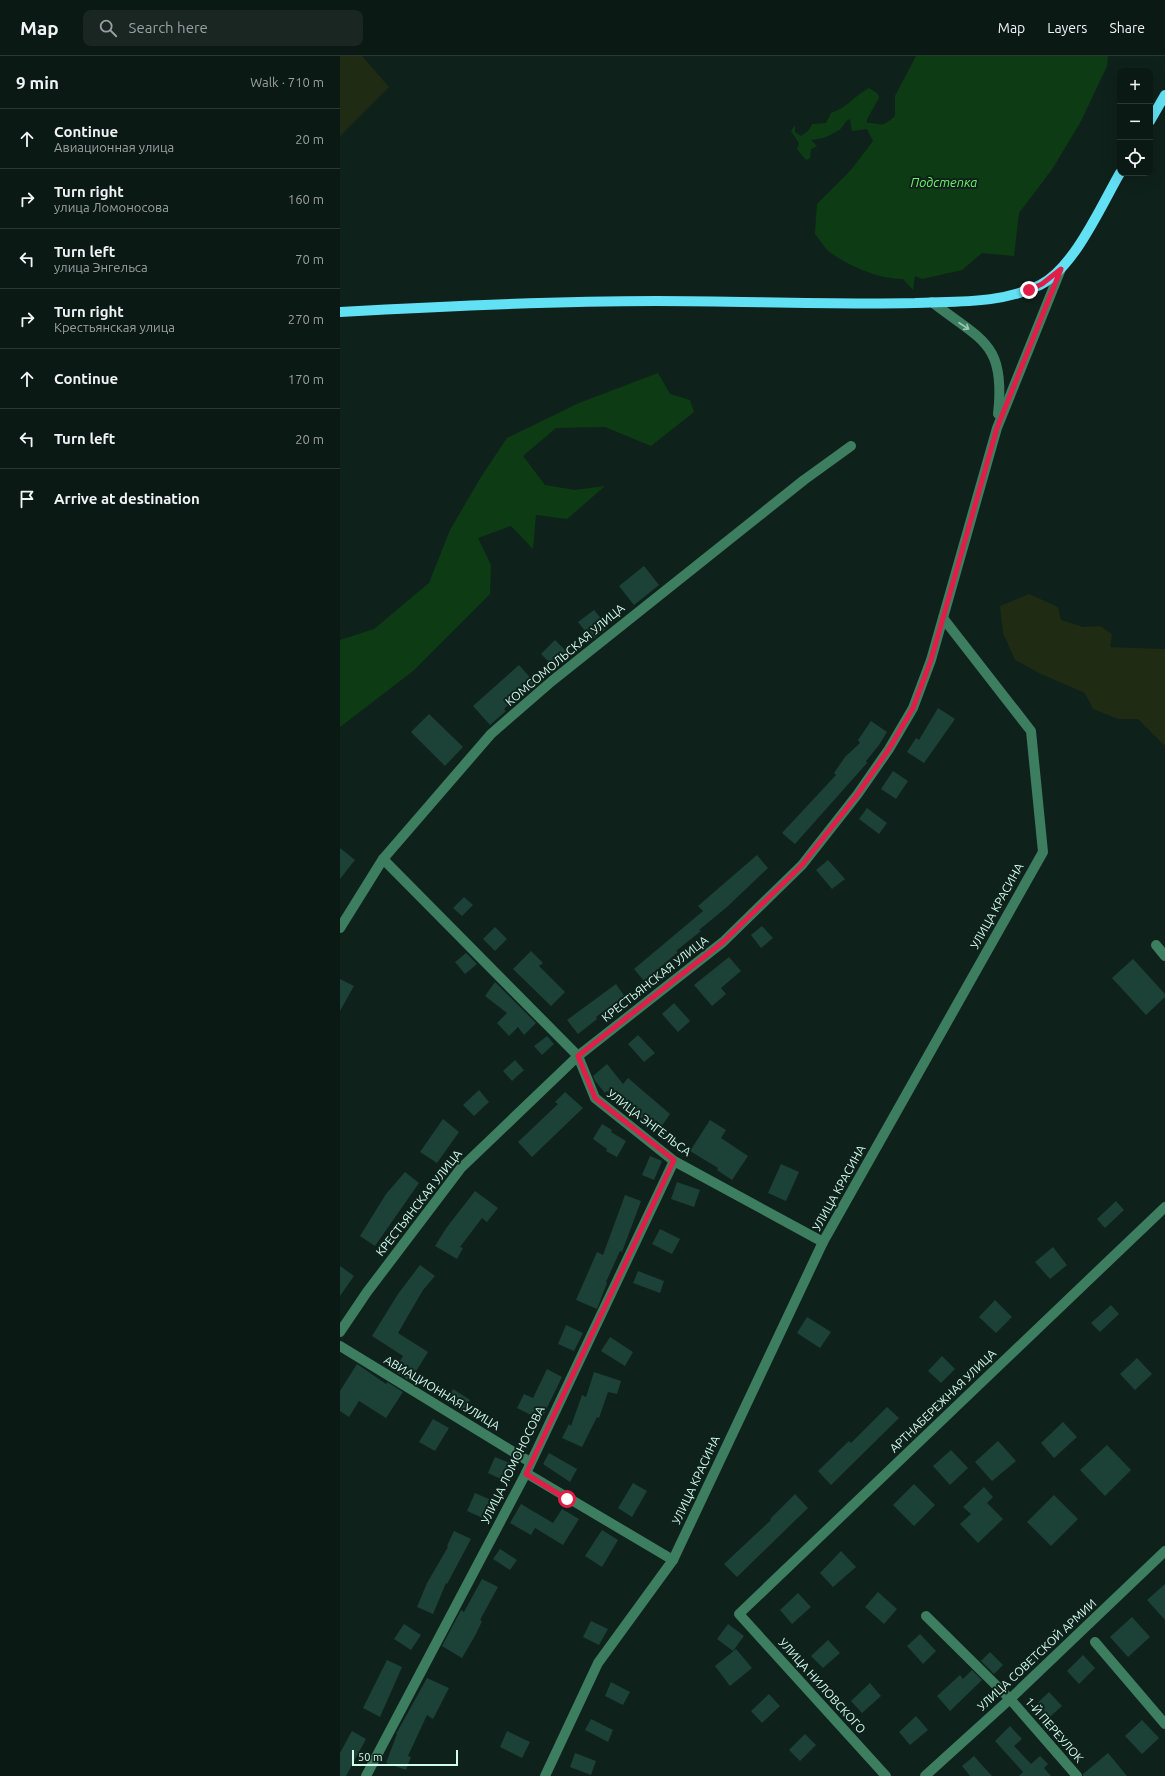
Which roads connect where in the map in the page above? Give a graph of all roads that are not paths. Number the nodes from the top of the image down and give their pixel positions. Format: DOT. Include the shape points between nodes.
graph roads {
  1 [pos="1165,95"];
  2 [pos="1153,116"];
  3 [pos="1118,176"];
  4 [pos="1061,269"];
  5 [pos="932,302"];
  6 [pos="340,312"];
  7 [pos="997,428"];
  8 [pos="851,446"];
  9 [pos="943,618"];
  10 [pos="383,859"];
  11 [pos="340,928"];
  12 [pos="1156,945"];
  13 [pos="1165,956"];
  14 [pos="578,1056"];
  15 [pos="674,1160"];
  16 [pos="1165,1207"];
  17 [pos="823,1242"];
  18 [pos="340,1332"];
  19 [pos="340,1346"];
  20 [pos="530,1462"];
  21 [pos="526,1474"];
  22 [pos="1165,1551"];
  23 [pos="673,1560"];
  24 [pos="740,1614"];
  25 [pos="926,1616"];
  26 [pos="1095,1642"];
  27 [pos="1010,1699"];
  28 [pos="1165,1724"];
  29 [pos="366,1776"];
  30 [pos="545,1776"];
  31 [pos="886,1776"];
  32 [pos="925,1776"];
  33 [pos="1077,1776"];
  1 -- 2 [label="main road"];
  3 -- 4 [label="main road" via="1085,235"];
  4 -- 5 [label="main road" via="1042,284 1011,296 955,303"];
  4 -- 7 [label="street"];
  5 -- 6 [label="main road" via="871,304 656,301 435,306"];
  5 -- 7 [label="street, one-way" via="978,335 993,352 1000,375"];
  7 -- 9 [label="street, КРЕСТЬЯНСКАЯ УЛИЦА"];
  8 -- 10 [label="street, КОМСОМОЛЬСКАЯ УЛИЦА" via="804,480 552,680 491,734"];
  9 -- 14 [label="street, КРЕСТЬЯНСКАЯ УЛИЦА" via="913,708 889,749 857,795 802,865 723,942"];
  9 -- 17 [label="street, УЛИЦА КРАСИНА" via="1031,731 1043,852"];
  10 -- 11 [label="street, КОМСОМОЛЬСКАЯ УЛИЦА"];
  10 -- 14 [label="street, УЛИЦА ЭНГЕЛЬСА"];
  12 -- 13 [label="street"];
  14 -- 15 [label="street, УЛИЦА ЭНГЕЛЬСА" via="595,1098"];
  14 -- 18 [label="street, КРЕСТЬЯНСКАЯ УЛИЦА" via="461,1168 367,1292"];
  15 -- 17 [label="street, УЛИЦА ЭНГЕЛЬСА"];
  15 -- 20 [label="street, УЛИЦА ЛОМОНОСОВА"];
  16 -- 24 [label="street, АРТНАБЕРЕЖНАЯ УЛИЦА"];
  17 -- 23 [label="street, УЛИЦА КРАСИНА"];
  19 -- 20 [label="street, АВИАЦИОННАЯ УЛИЦА"];
  20 -- 21 [label="street, УЛИЦА ЛОМОНОСОВА"];
  21 -- 23 [label="street"];
  21 -- 29 [label="street, УЛИЦА ЛОМОНОСОВА"];
  22 -- 27 [label="street, УЛИЦА СОВЕТСКОЙ АРМИИ"];
  23 -- 30 [label="street, УЛИЦА КРАСИНА" via="598,1663"];
  24 -- 31 [label="street, УЛИЦА НИЛОВСКОГО"];
  25 -- 27 [label="street, 1-Й ПЕРЕУЛОК"];
  26 -- 28 [label="street"];
  27 -- 32 [label="street, УЛИЦА СОВЕТСКОЙ АРМИИ"];
  27 -- 33 [label="street, 1-Й ПЕРЕУЛОК"];
}
